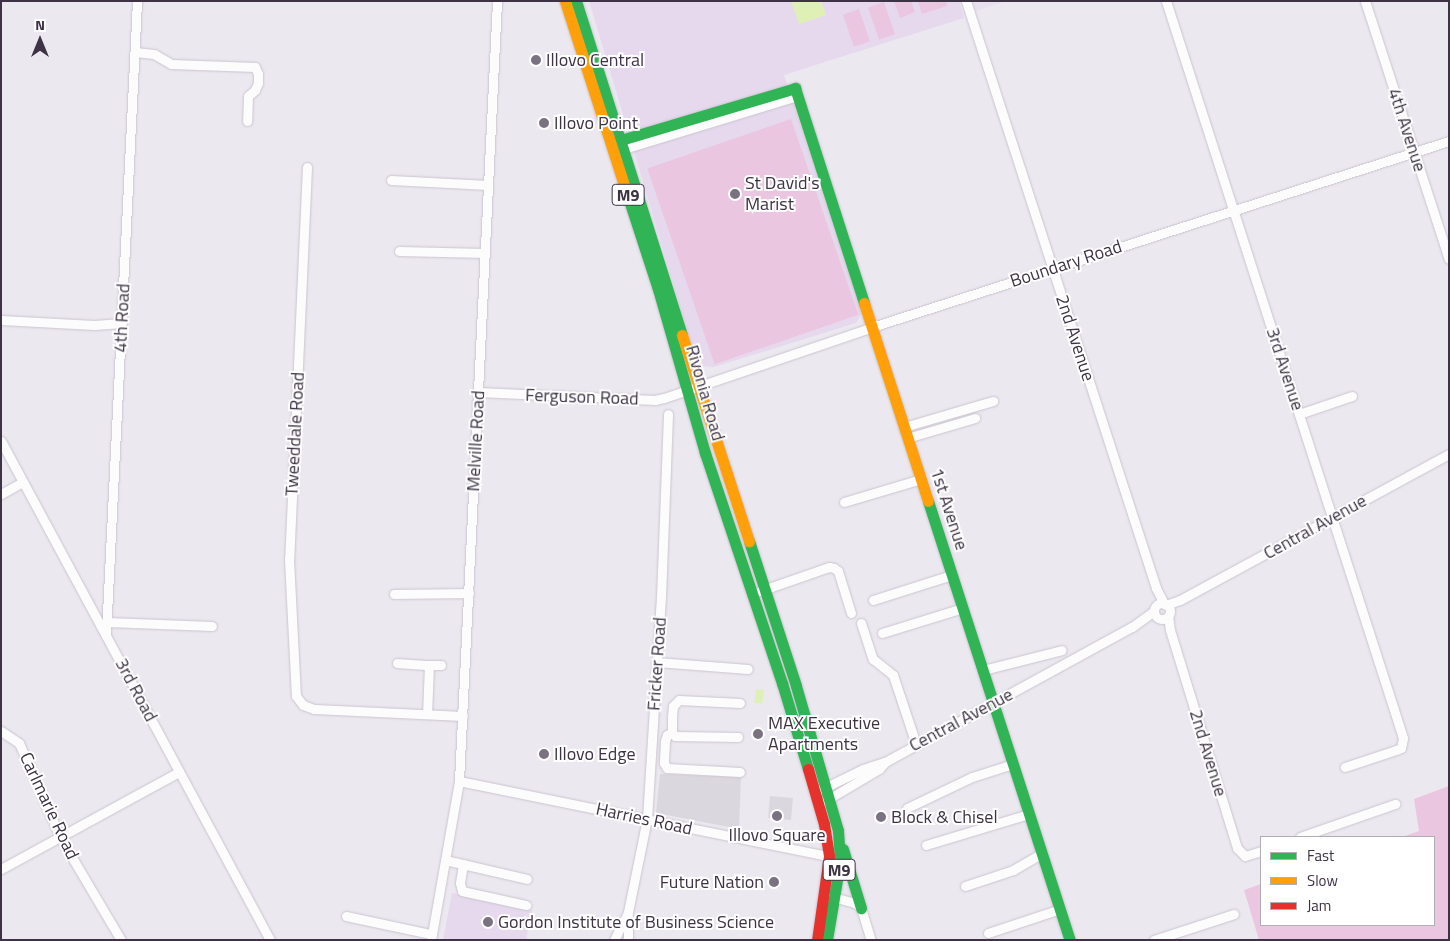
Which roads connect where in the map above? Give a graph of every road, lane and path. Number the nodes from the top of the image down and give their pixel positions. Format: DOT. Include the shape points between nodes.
graph roads {
  1 [pos="137,1"];
  2 [pos="497,1"];
  3 [pos="565,1"];
  4 [pos="576,1"];
  5 [pos="966,1"];
  6 [pos="1166,1"];
  7 [pos="1365,1"];
  8 [pos="135,52"];
  9 [pos="246,121"];
  10 [pos="1449,141"];
  11 [pos="622,144"];
  12 [pos="1414,152"];
  13 [pos="307,167"];
  14 [pos="391,180"];
  15 [pos="488,185"];
  16 [pos="1233,210"];
  17 [pos="399,251"];
  18 [pos="485,253"];
  19 [pos="1449,259"];
  20 [pos="1053,269"];
  21 [pos="1,320"];
  22 [pos="122,323"];
  23 [pos="872,327"];
  24 [pos="698,386"];
  25 [pos="685,390"];
  26 [pos="478,392"];
  27 [pos="1352,396"];
  28 [pos="993,401"];
  29 [pos="668,414"];
  30 [pos="1299,414"];
  31 [pos="975,418"];
  32 [pos="906,432"];
  33 [pos="1,441"];
  34 [pos="1449,454"];
  35 [pos="921,480"];
  36 [pos="23,482"];
  37 [pos="1,494"];
  38 [pos="844,502"];
  39 [pos="1332,518"];
  40 [pos="952,574"];
  41 [pos="764,590"];
  42 [pos="469,593"];
  43 [pos="394,594"];
  44 [pos="752,594"];
  45 [pos="873,600"];
  46 [pos="963,608"];
  47 [pos="1162,611"];
  48 [pos="851,613"];
  49 [pos="107,622"];
  50 [pos="861,623"];
  51 [pos="212,626"];
  52 [pos="882,633"];
  53 [pos="106,635"];
  54 [pos="1062,650"];
  55 [pos="657,662"];
  56 [pos="397,663"];
  57 [pos="429,665"];
  58 [pos="441,665"];
  59 [pos="748,669"];
  60 [pos="983,670"];
  61 [pos="993,702"];
  62 [pos="740,703"];
  63 [pos="427,714"];
  64 [pos="463,716"];
  65 [pos="654,717"];
  66 [pos="672,717"];
  67 [pos="1,731"];
  68 [pos="672,732"];
  69 [pos="738,737"];
  70 [pos="916,744"];
  71 [pos="885,762"];
  72 [pos="1013,764"];
  73 [pos="1344,766"];
  74 [pos="179,772"];
  75 [pos="740,772"];
  76 [pos="459,781"];
  77 [pos="825,788"];
  78 [pos="814,799"];
  79 [pos="829,800"];
  80 [pos="1395,804"];
  81 [pos="907,808"];
  82 [pos="1029,814"];
  83 [pos="647,819"];
  84 [pos="838,831"];
  85 [pos="1303,836"];
  86 [pos="60,837"];
  87 [pos="926,846"];
  88 [pos="1260,851"];
  89 [pos="1042,854"];
  90 [pos="829,856"];
  91 [pos="445,860"];
  92 [pos="464,864"];
  93 [pos="1,869"];
  94 [pos="527,879"];
  95 [pos="965,886"];
  96 [pos="830,896"];
  97 [pos="526,905"];
  98 [pos="861,908"];
  99 [pos="1060,909"];
  100 [pos="628,912"];
  101 [pos="1234,914"];
  102 [pos="346,916"];
  103 [pos="988,933"];
  104 [pos="428,937"];
  105 [pos="121,940"];
  106 [pos="270,940"];
  107 [pos="614,940"];
  108 [pos="628,940"];
  109 [pos="817,940"];
  110 [pos="827,940"];
  111 [pos="870,940"];
  112 [pos="1070,940"];
  113 [pos="1154,940"];
  1 -- 8 [label="street, 4th Road"];
  2 -- 15 [label="street, Melville Road"];
  3 -- 25 [label="main road, Rivonia Road / M9" via="658,289"];
  4 -- 11 [label="main road, Rivonia Road / M9"];
  5 -- 20 [label="street, 2nd Avenue"];
  6 -- 16 [label="street, 3rd Avenue"];
  7 -- 12 [label="street, 4th Avenue"];
  8 -- 9 [label="street" via="154,54 171,64 255,67 258,83 248,96"];
  8 -- 22 [label="street, 4th Road"];
  10 -- 12 [label="street, Boundary Road"];
  11 -- 23 [label="main road, 1st Avenue" via="796,92"];
  11 -- 24 [label="main road, Rivonia Road / M9"];
  12 -- 16 [label="street, Boundary Road"];
  12 -- 19 [label="street, 4th Avenue"];
  13 -- 63 [label="street, Tweeddale Road" via="289,559 293,681 298,700 314,709"];
  14 -- 15 [label="street"];
  15 -- 18 [label="street, Melville Road"];
  16 -- 20 [label="street, Boundary Road"];
  16 -- 30 [label="street, 3rd Avenue"];
  17 -- 18 [label="street"];
  18 -- 26 [label="street, Melville Road"];
  20 -- 23 [label="street, Boundary Road"];
  20 -- 47 [label="street, 2nd Avenue"];
  21 -- 22 [label="street" via="94,325"];
  22 -- 49 [label="street, 4th Road"];
  23 -- 24 [label="street, Boundary Road"];
  23 -- 32 [label="main road, 1st Avenue"];
  24 -- 25 [label="street, Boundary Road"];
  24 -- 41 [label="main road, Rivonia Road / M9"];
  25 -- 26 [label="street, Ferguson Road" via="655,400"];
  25 -- 44 [label="main road, Rivonia Road / M9"];
  26 -- 42 [label="street, Melville Road"];
  27 -- 30 [label="street"];
  28 -- 32 [label="street"];
  29 -- 55 [label="street, Fricker Road"];
  30 -- 39 [label="street, 3rd Avenue"];
  31 -- 32 [label="street"];
  32 -- 35 [label="main road, 1st Avenue"];
  33 -- 36 [label="street, 3rd Road"];
  34 -- 39 [label="street, Central Avenue"];
  35 -- 38 [label="street"];
  35 -- 40 [label="main road, 1st Avenue"];
  36 -- 37 [label="street"];
  36 -- 53 [label="street, 3rd Road"];
  39 -- 47 [label="street, Central Avenue"];
  39 -- 73 [label="street, 3rd Avenue" via="1403,738 1401,748"];
  40 -- 45 [label="street"];
  40 -- 46 [label="main road, 1st Avenue"];
  41 -- 44 [label="street"];
  41 -- 48 [label="street" via="834,568 838,571"];
  41 -- 77 [label="main road, Rivonia Road / M9"];
  42 -- 43 [label="street"];
  42 -- 64 [label="street, Melville Road"];
  44 -- 78 [label="main road, Rivonia Road / M9" via="782,683"];
  46 -- 52 [label="street"];
  46 -- 60 [label="main road, 1st Avenue"];
  47 -- 61 [label="street, Central Avenue"];
  47 -- 88 [label="street, 2nd Avenue" via="1237,848 1245,856"];
  49 -- 51 [label="street"];
  49 -- 53 [label="street, 4th Road"];
  50 -- 70 [label="street" via="873,659 894,675"];
  53 -- 74 [label="street, 3rd Road"];
  54 -- 60 [label="street"];
  55 -- 59 [label="street"];
  55 -- 65 [label="street, Fricker Road"];
  56 -- 57 [label="street"];
  57 -- 58 [label="street"];
  57 -- 63 [label="street"];
  60 -- 61 [label="main road, 1st Avenue"];
  61 -- 70 [label="street, Central Avenue"];
  61 -- 72 [label="main road, 1st Avenue"];
  62 -- 66 [label="street" via="679,700 673,706"];
  63 -- 64 [label="street"];
  64 -- 76 [label="street, Melville Road"];
  65 -- 66 [label="street"];
  65 -- 83 [label="street, Fricker Road"];
  66 -- 68 [label="street"];
  67 -- 86 [label="street, Carlmarie Road" via="19,743"];
  68 -- 69 [label="street" via="677,736"];
  68 -- 75 [label="street" via="665,741 664,763 667,768"];
  70 -- 71 [label="street, Central Avenue"];
  71 -- 77 [label="street, Central Avenue"];
  71 -- 79 [label="street, Central Avenue"];
  72 -- 81 [label="street" via="972,777"];
  72 -- 82 [label="main road, 1st Avenue"];
  74 -- 86 [label="street"];
  74 -- 106 [label="street, 3rd Road"];
  76 -- 83 [label="street, Harries Road"];
  76 -- 91 [label="street, Melville Road"];
  77 -- 78 [label="street, Central Avenue"];
  77 -- 79 [label="main road, M9"];
  78 -- 79 [label="street, Central Avenue"];
  78 -- 90 [label="main road, M9" via="827,838"];
  79 -- 84 [label="main road, M9"];
  80 -- 85 [label="street"];
  82 -- 87 [label="street"];
  82 -- 89 [label="main road, 1st Avenue"];
  83 -- 90 [label="street, Harries Road"];
  83 -- 100 [label="street, Fricker Road"];
  84 -- 96 [label="main road, M9" via="840,862"];
  84 -- 98 [label="main road"];
  86 -- 93 [label="street"];
  86 -- 105 [label="street, Carlmarie Road"];
  89 -- 95 [label="street" via="1013,870"];
  89 -- 99 [label="main road, 1st Avenue"];
  90 -- 96 [label="main road, M9"];
  91 -- 92 [label="street"];
  91 -- 104 [label="street, Melville Road" via="437,883"];
  92 -- 94 [label="street"];
  92 -- 97 [label="street" via="460,883 462,891"];
  96 -- 98 [label="street"];
  96 -- 109 [label="main road, M9"];
  96 -- 110 [label="main road, M9"];
  98 -- 111 [label="street"];
  99 -- 103 [label="street"];
  99 -- 112 [label="main road, 1st Avenue"];
  100 -- 107 [label="street, Fricker Road"];
  100 -- 108 [label="street, Fricker Road"];
  101 -- 113 [label="street"];
  102 -- 104 [label="street"];
}
